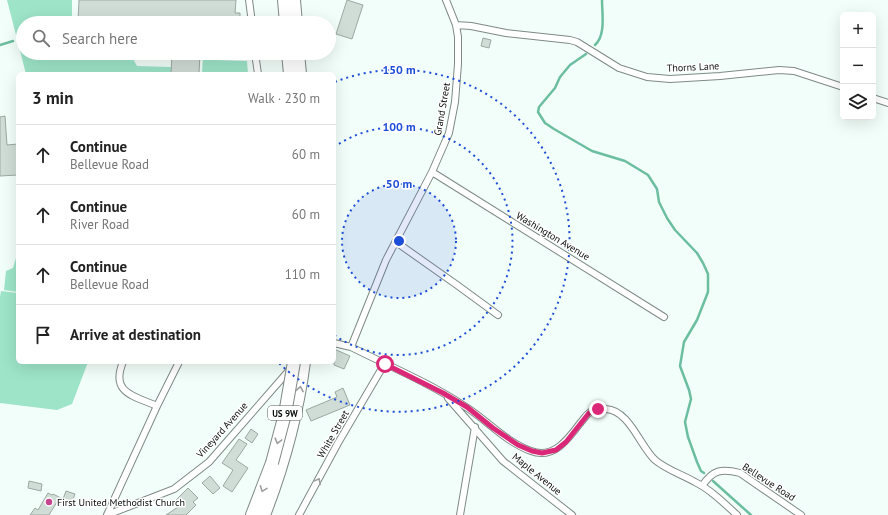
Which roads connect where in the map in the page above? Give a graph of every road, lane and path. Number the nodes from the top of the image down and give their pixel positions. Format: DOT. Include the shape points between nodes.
graph roads {
  1 [pos="249,0"];
  2 [pos="284,0"];
  3 [pos="294,0"];
  4 [pos="446,0"];
  5 [pos="251,16"];
  6 [pos="285,16"];
  7 [pos="295,16"];
  8 [pos="456,25"];
  9 [pos="256,60"];
  10 [pos="289,60"];
  11 [pos="299,60"];
  12 [pos="258,72"];
  13 [pos="290,72"];
  14 [pos="300,72"];
  15 [pos="840,86"];
  16 [pos="876,99"];
  17 [pos="888,103"];
  18 [pos="432,172"];
  19 [pos="396,242"];
  20 [pos="498,315"];
  21 [pos="664,317"];
  22 [pos="336,343"];
  23 [pos="351,347"];
  24 [pos="122,364"];
  25 [pos="178,364"];
  26 [pos="294,364"];
  27 [pos="295,364"];
  28 [pos="304,364"];
  29 [pos="385,364"];
  30 [pos="443,393"];
  31 [pos="157,406"];
  32 [pos="475,427"];
  33 [pos="702,486"];
  34 [pos="107,515"];
  35 [pos="252,515"];
  36 [pos="264,515"];
  37 [pos="299,515"];
  38 [pos="460,515"];
  39 [pos="572,515"];
  40 [pos="737,515"];
  41 [pos="801,515"];
  1 -- 5 [label="street"];
  2 -- 6 [label="highway"];
  3 -- 7 [label="highway"];
  4 -- 8 [label="street, Grand Street"];
  8 -- 15 [label="street, Thorns Lane" via="570,40 619,68 647,77 670,79 794,70"];
  8 -- 18 [label="street, Grand Street" via="458,64 455,102 449,133"];
  9 -- 12 [label="street"];
  10 -- 13 [label="highway"];
  11 -- 14 [label="highway"];
  16 -- 17 [label="street"];
  18 -- 19 [label="street, Grand Street"];
  18 -- 21 [label="street, Washington Avenue"];
  19 -- 20 [label="street"];
  19 -- 23 [label="street, Grand Street" via="386,260"];
  22 -- 23 [label="street"];
  23 -- 29 [label="street"];
  24 -- 31 [label="street" via="119,377 123,390"];
  25 -- 31 [label="street"];
  26 -- 35 [label="highway, US 9W, one-way, bridge" via="285,414 272,463"];
  27 -- 34 [label="street, Vineyard Avenue" via="209,462 174,489"];
  36 -- 28 [label="highway, US 9W, one-way" via="285,454"];
  29 -- 30 [label="street"];
  37 -- 29 [label="street, White Street, one-way"];
  30 -- 32 [label="street, Maple Avenue"];
  30 -- 33 [label="street" via="467,407 518,445 532,451 556,450 566,442 589,413 598,409 614,410 624,417 654,459 672,472"];
  31 -- 34 [label="street"];
  32 -- 38 [label="street"];
  32 -- 39 [label="street, Maple Avenue" via="503,461"];
  33 -- 40 [label="street"];
  33 -- 41 [label="street, Bellevue Road" via="709,476 716,472 740,473"];
}
